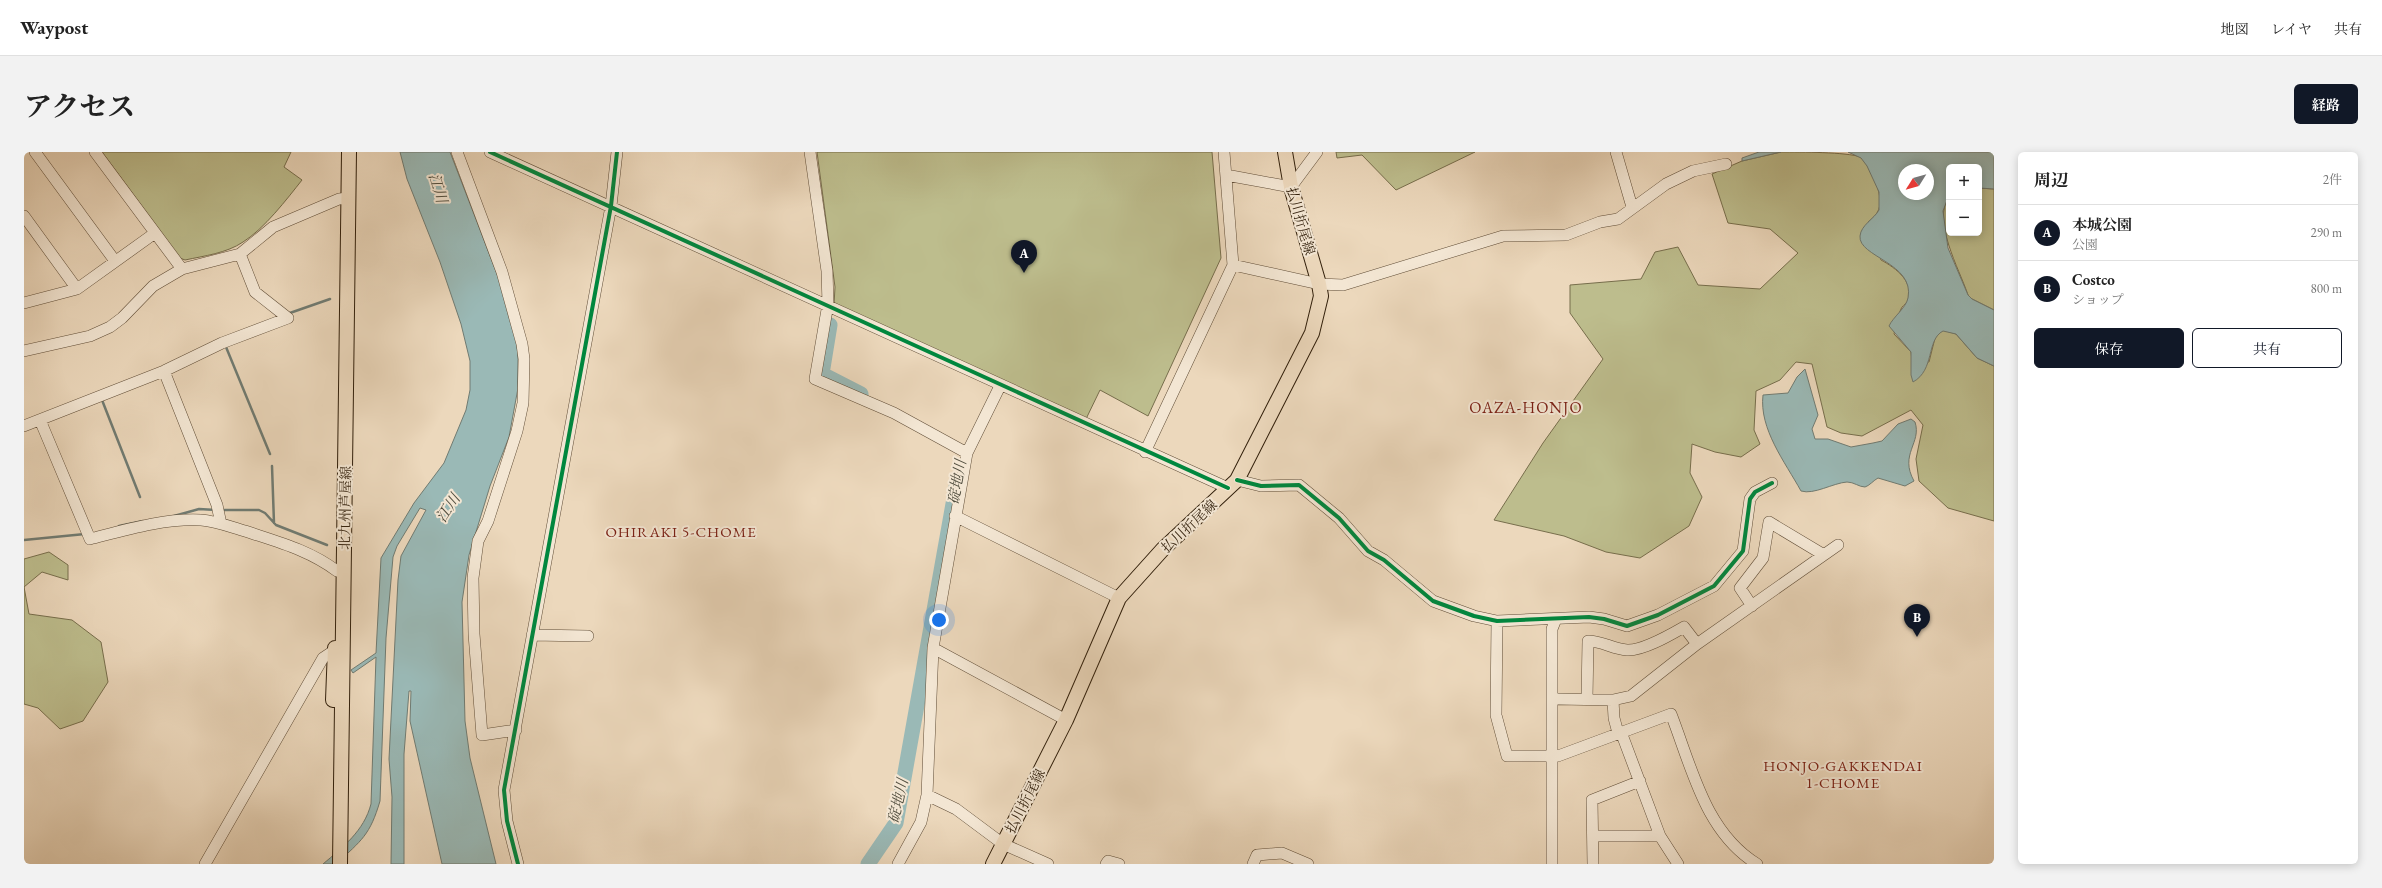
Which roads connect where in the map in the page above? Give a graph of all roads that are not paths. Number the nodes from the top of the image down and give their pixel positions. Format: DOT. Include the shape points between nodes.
graph roads {
  1 [pos="34,152"];
  2 [pos="95,152"];
  3 [pos="339,152"];
  4 [pos="348,152"];
  5 [pos="457,152"];
  6 [pos="490,152"];
  7 [pos="617,152"];
  8 [pos="810,152"];
  9 [pos="1224,152"];
  10 [pos="1285,152"];
  11 [pos="1317,152"];
  12 [pos="1616,152"];
  13 [pos="1726,164"];
  14 [pos="1226,175"];
  15 [pos="1292,187"];
  16 [pos="344,199"];
  17 [pos="611,206"];
  18 [pos="1632,207"];
  19 [pos="24,216"];
  20 [pos="155,233"];
  21 [pos="240,254"];
  22 [pos="115,261"];
  23 [pos="1233,265"];
  24 [pos="182,269"];
  25 [pos="1319,284"];
  26 [pos="77,289"];
  27 [pos="26,299"];
  28 [pos="828,304"];
  29 [pos="24,351"];
  30 [pos="164,371"];
  31 [pos="1000,386"];
  32 [pos="40,420"];
  33 [pos="24,426"];
  34 [pos="1145,452"];
  35 [pos="967,453"];
  36 [pos="1772,483"];
  37 [pos="1233,484"];
  38 [pos="955,516"];
  39 [pos="221,524"];
  40 [pos="1838,545"];
  41 [pos="1824,555"];
  42 [pos="337,571"];
  43 [pos="1119,598"];
  44 [pos="1752,606"];
  45 [pos="1556,619"];
  46 [pos="1497,621"];
  47 [pos="532,635"];
  48 [pos="588,636"];
  49 [pos="1697,644"];
  50 [pos="933,648"];
  51 [pos="339,649"];
  52 [pos="1558,699"];
  53 [pos="1587,699"];
  54 [pos="1613,700"];
  55 [pos="1066,720"];
  56 [pos="516,730"];
  57 [pos="1619,733"];
  58 [pos="1555,756"];
  59 [pos="1640,781"];
  60 [pos="927,795"];
  61 [pos="1593,836"];
  62 [pos="1660,836"];
  63 [pos="1003,844"];
  64 [pos="521,863"];
  65 [pos="205,864"];
  66 [pos="331,864"];
  67 [pos="340,864"];
  68 [pos="898,864"];
  69 [pos="993,864"];
  70 [pos="1048,864"];
  71 [pos="1106,864"];
  72 [pos="1119,864"];
  73 [pos="1253,864"];
  74 [pos="1308,864"];
  75 [pos="1552,864"];
  76 [pos="1558,864"];
  77 [pos="1593,864"];
  78 [pos="1678,864"];
  79 [pos="1757,864"];
  1 -- 22 [label="street"];
  2 -- 20 [label="street"];
  3 -- 16 [label="main road, 北九州芦屋線"];
  4 -- 16 [label="main road, 北九州芦屋線"];
  5 -- 56 [label="street" via="502,272 524,358 523,403 517,431 488,521 478,541 473,578 474,634 482,735"];
  6 -- 17 [label="street"];
  7 -- 17 [label="street"];
  8 -- 28 [label="street" via="827,271"];
  9 -- 14 [label="street"];
  10 -- 15 [label="main road, 払川折尾線"];
  11 -- 15 [label="street"];
  12 -- 18 [label="street"];
  13 -- 18 [label="street" via="1693,171 1666,184"];
  14 -- 15 [label="street"];
  14 -- 23 [label="street"];
  15 -- 25 [label="main road, 払川折尾線"];
  16 -- 21 [label="street" via="273,227"];
  16 -- 42 [label="main road, 北九州芦屋線"];
  16 -- 51 [label="main road, 北九州芦屋線"];
  17 -- 28 [label="street"];
  17 -- 47 [label="street"];
  18 -- 25 [label="street" via="1618,219 1600,222 1566,235 1503,236 1344,285"];
  19 -- 26 [label="street"];
  20 -- 22 [label="street"];
  20 -- 24 [label="street"];
  21 -- 24 [label="street"];
  21 -- 30 [label="street" via="255,292 288,318 222,343"];
  22 -- 26 [label="street"];
  23 -- 25 [label="street"];
  23 -- 34 [label="street"];
  24 -- 29 [label="street" via="153,286 110,327 90,336"];
  25 -- 37 [label="main road, 払川折尾線" via="1321,296 1312,333"];
  26 -- 27 [label="street"];
  28 -- 31 [label="street"];
  28 -- 35 [label="street" via="815,379 894,413"];
  30 -- 32 [label="street"];
  30 -- 39 [label="street" via="217,505"];
  31 -- 34 [label="street"];
  31 -- 35 [label="street"];
  32 -- 33 [label="street"];
  32 -- 39 [label="street" via="90,539 145,525 201,520"];
  34 -- 37 [label="street"];
  35 -- 38 [label="street"];
  36 -- 45 [label="street" via="1755,492 1750,499 1743,551 1714,586 1658,615 1627,626 1589,617"];
  37 -- 43 [label="main road, 払川折尾線" via="1163,549"];
  37 -- 46 [label="street" via="1299,485 1339,518 1368,551 1384,560 1433,601 1474,616"];
  38 -- 43 [label="street"];
  38 -- 50 [label="street"];
  39 -- 42 [label="street" via="299,548"];
  40 -- 41 [label="street"];
  41 -- 44 [label="street"];
  41 -- 44 [label="street" via="1768,522 1763,558 1740,588"];
  42 -- 51 [label="main road, 北九州芦屋線"];
  43 -- 55 [label="main road, 払川折尾線"];
  44 -- 49 [label="street"];
  45 -- 46 [label="street"];
  45 -- 52 [label="street"];
  45 -- 58 [label="street" via="1552,629"];
  46 -- 58 [label="street" via="1496,715 1507,756"];
  47 -- 48 [label="street"];
  47 -- 56 [label="street"];
  49 -- 53 [label="street" via="1684,627 1659,642 1627,650 1597,641 1588,641"];
  49 -- 54 [label="street" via="1631,696"];
  50 -- 55 [label="street"];
  50 -- 60 [label="street"];
  51 -- 65 [label="street" via="322,658"];
  51 -- 66 [label="main road, 北九州芦屋線"];
  51 -- 67 [label="main road, 北九州芦屋線"];
  52 -- 53 [label="street"];
  52 -- 58 [label="street"];
  53 -- 54 [label="street"];
  54 -- 57 [label="street" via="1614,718"];
  55 -- 63 [label="main road, 払川折尾線"];
  56 -- 64 [label="street" via="504,790 507,821"];
  57 -- 58 [label="street"];
  57 -- 59 [label="street"];
  57 -- 79 [label="street" via="1671,714 1708,811 1732,844"];
  58 -- 75 [label="street"];
  58 -- 76 [label="street"];
  59 -- 61 [label="street" via="1592,800"];
  59 -- 62 [label="street"];
  60 -- 63 [label="street" via="956,809"];
  60 -- 68 [label="street" via="921,822"];
  61 -- 62 [label="street"];
  61 -- 77 [label="street"];
  62 -- 78 [label="street"];
  63 -- 69 [label="main road, 払川折尾線"];
  63 -- 70 [label="street"];
  71 -- 72 [label="street" via="1108,861"];
  73 -- 74 [label="street" via="1258,855 1282,853"];
}
